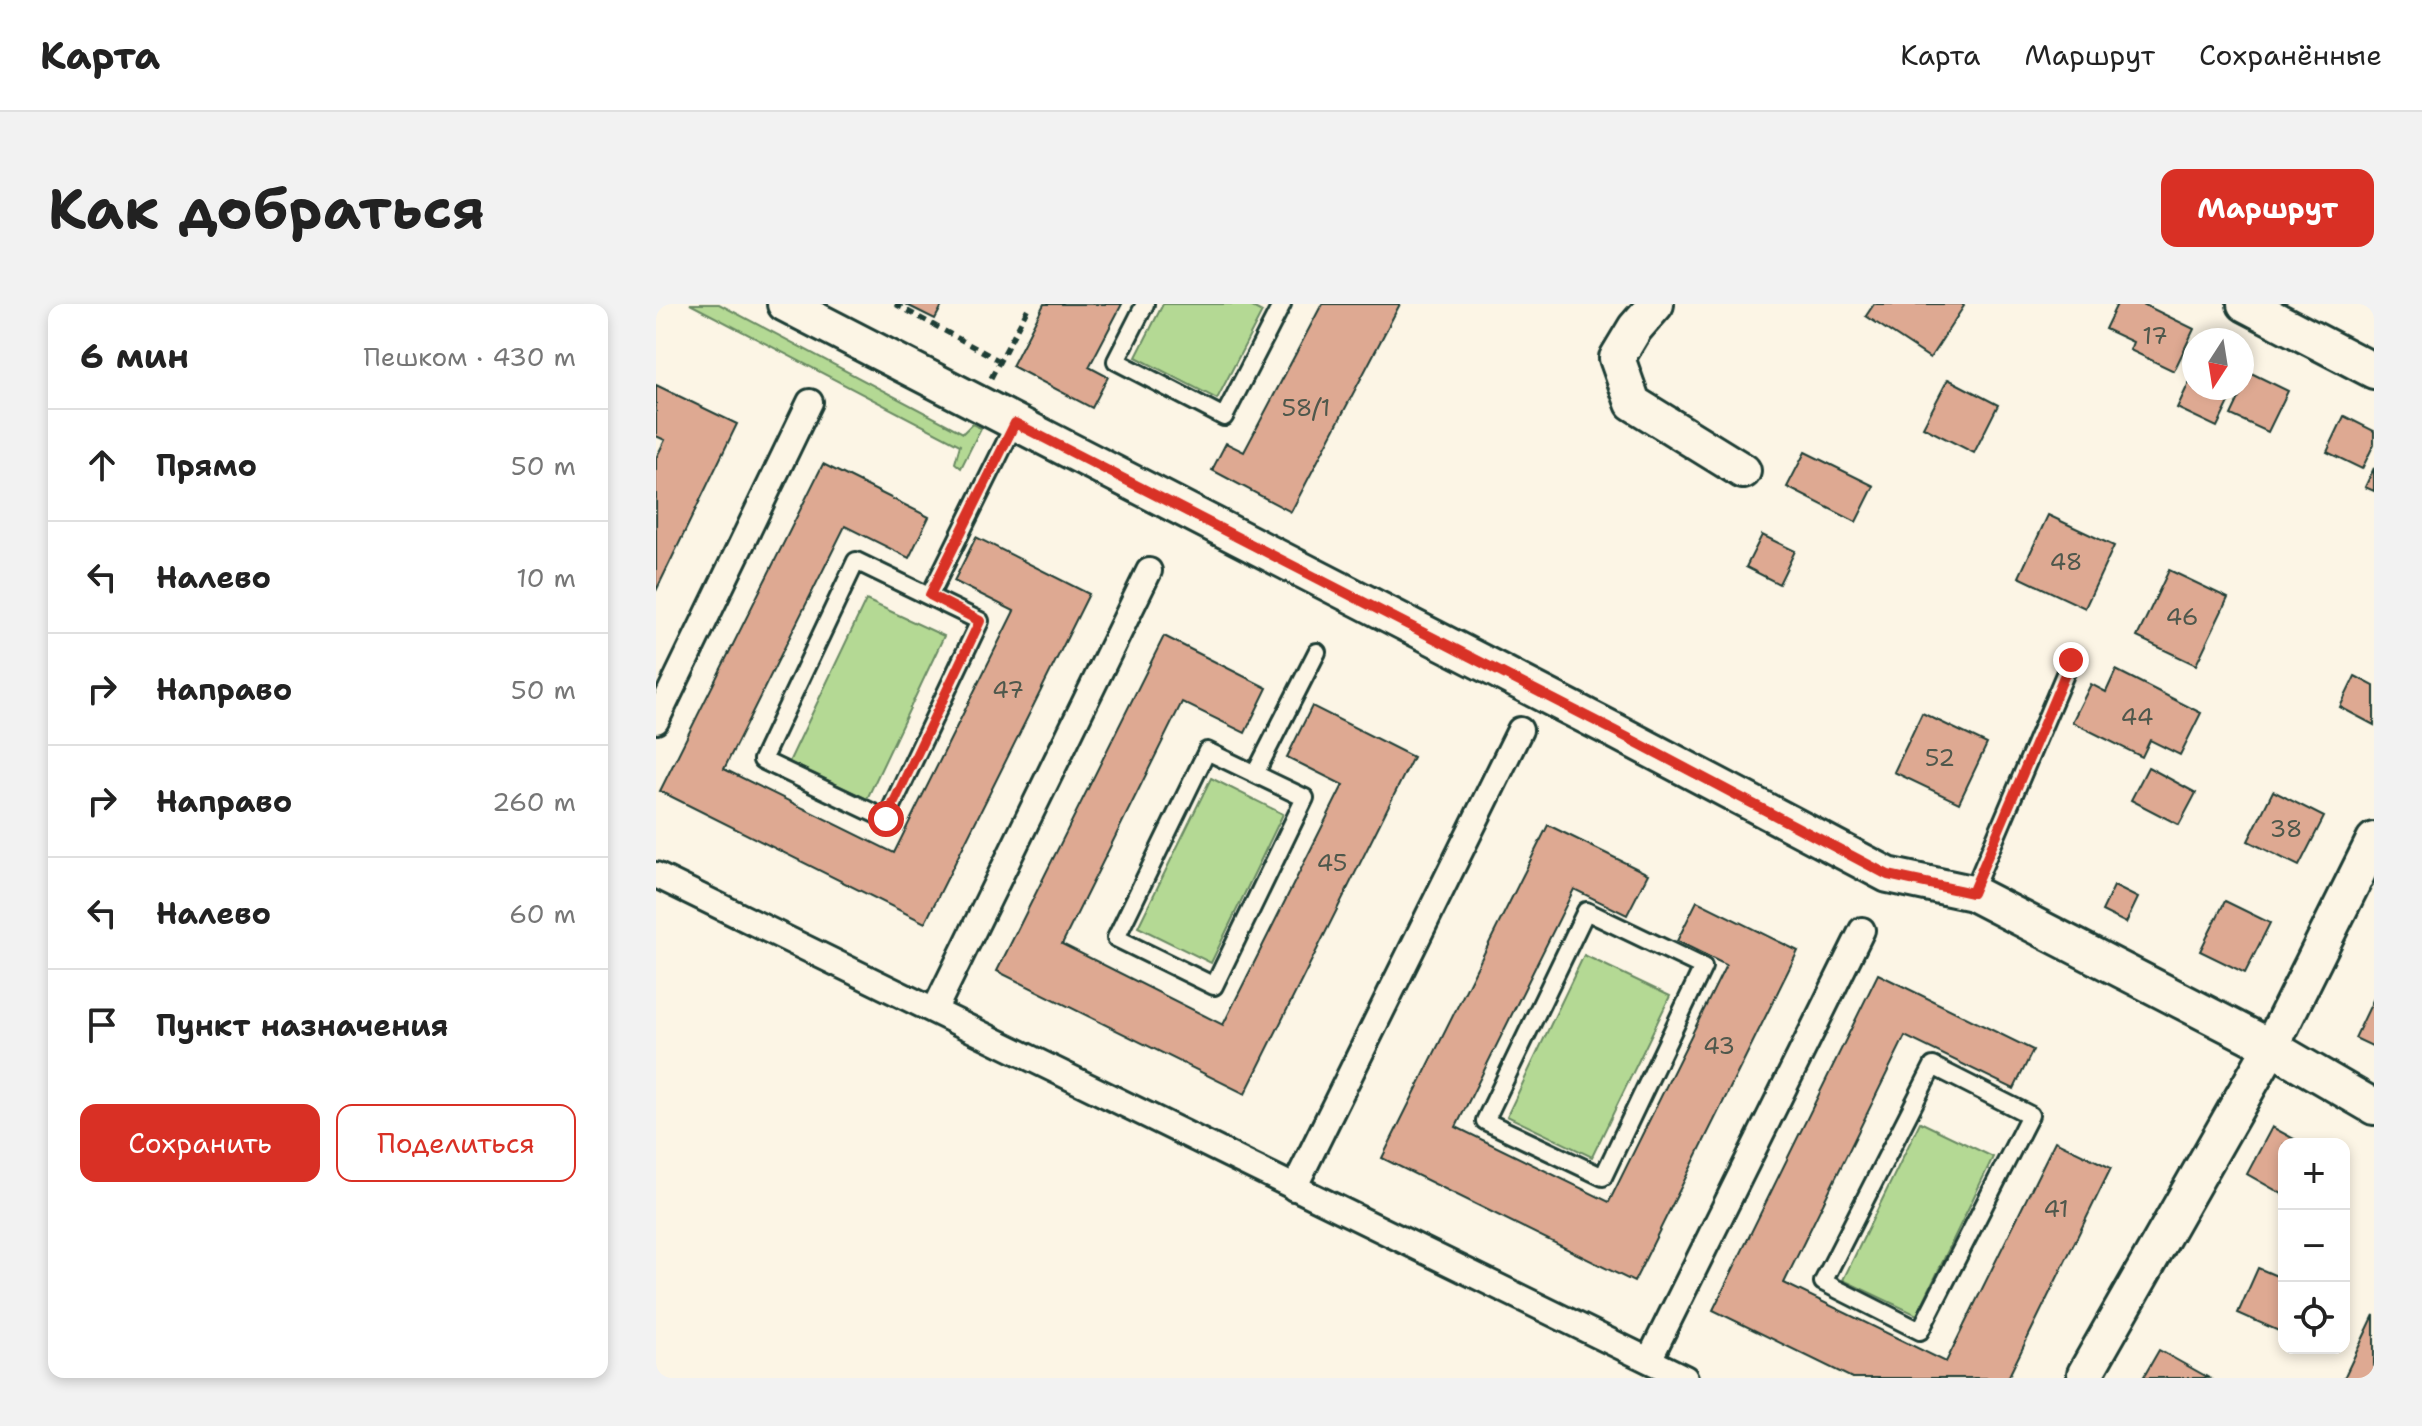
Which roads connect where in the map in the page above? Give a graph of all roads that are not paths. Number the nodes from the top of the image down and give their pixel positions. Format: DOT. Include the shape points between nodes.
graph roads {
  1 [pos="785,304"];
  2 [pos="1145,304"];
  3 [pos="1282,304"];
  4 [pos="1656,304"];
  5 [pos="2245,304"];
  6 [pos="2374,371"];
  7 [pos="810,402"];
  8 [pos="1015,423"];
  9 [pos="1743,471"];
  10 [pos="1149,571"];
  11 [pos="930,595"];
  12 [pos="1317,652"];
  13 [pos="2071,660"];
  14 [pos="656,721"];
  15 [pos="1520,730"];
  16 [pos="1255,774"];
  17 [pos="2374,840"];
  18 [pos="656,875"];
  19 [pos="1972,893"];
  20 [pos="1862,930"];
  21 [pos="1703,967"];
  22 [pos="935,1009"];
  23 [pos="2271,1047"];
  24 [pos="2374,1107"];
  25 [pos="1294,1188"];
  26 [pos="1823,1282"];
  27 [pos="1649,1360"];
  28 [pos="2085,1374"];
  29 [pos="1685,1378"];
  1 -- 8 [label="street"];
  2 -- 3 [label="lane" via="1116,361 1224,417"];
  4 -- 9 [label="street" via="1617,358 1633,403"];
  5 -- 6 [label="street"];
  7 -- 14 [label="street"];
  8 -- 11 [label="lane"];
  8 -- 19 [label="street" via="1888,875"];
  10 -- 22 [label="street"];
  11 -- 11 [label="lane" via="856,561 762,760 886,819 980,621"];
  12 -- 16 [label="lane"];
  13 -- 19 [label="lane"];
  15 -- 25 [label="street"];
  16 -- 16 [label="lane" via="1207,751 1116,938 1214,986 1305,798"];
  17 -- 23 [label="street"];
  18 -- 22 [label="street"];
  19 -- 23 [label="street"];
  20 -- 27 [label="street"];
  21 -- 21 [label="lane" via="1603,1177 1485,1121 1586,911"];
  22 -- 25 [label="street"];
  23 -- 24 [label="street"];
  23 -- 28 [label="street"];
  25 -- 27 [label="street"];
  26 -- 26 [label="lane" via="1933,1066 2030,1115 1920,1331"];
  27 -- 29 [label="street"];
}
